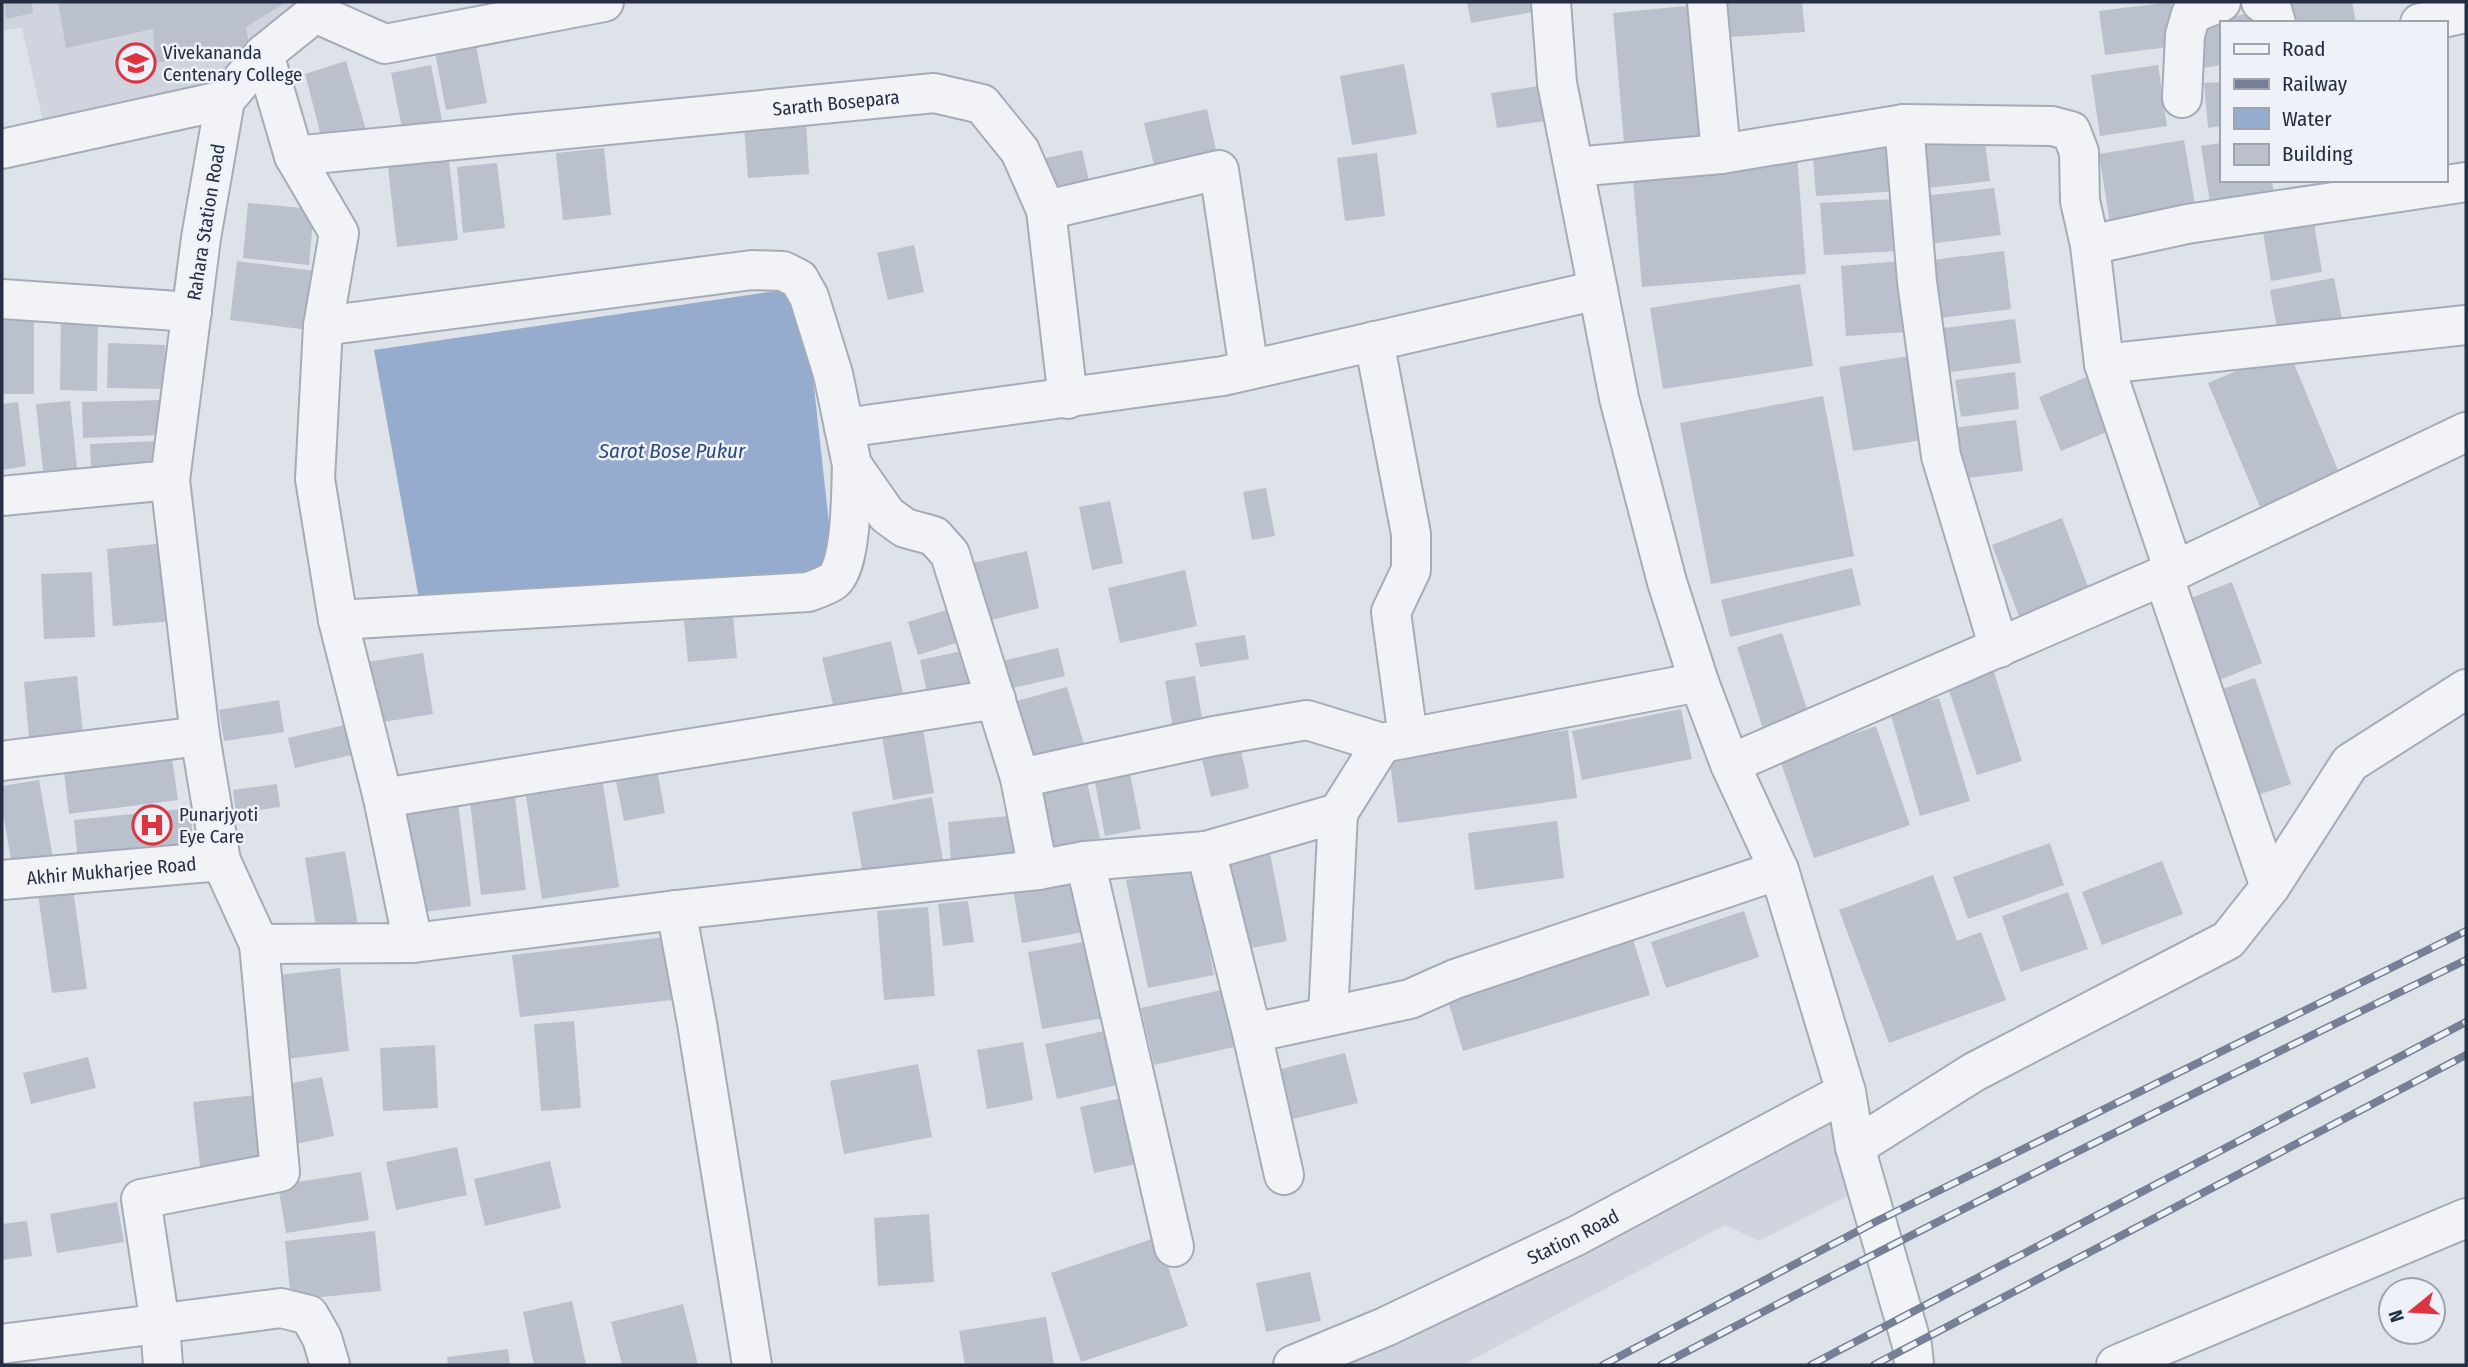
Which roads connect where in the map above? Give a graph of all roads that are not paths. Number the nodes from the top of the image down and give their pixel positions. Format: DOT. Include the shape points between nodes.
graph roads {
  1 [pos="604,2"];
  2 [pos="1550,2"];
  3 [pos="1707,2"];
  4 [pos="2221,2"];
  5 [pos="2261,2"];
  6 [pos="317,8"];
  7 [pos="2466,13"];
  8 [pos="2275,21"];
  9 [pos="2429,21"];
  10 [pos="264,54"];
  11 [pos="2182,98"];
  12 [pos="225,100"];
  13 [pos="1904,124"];
  14 [pos="2,149"];
  15 [pos="1721,154"];
  16 [pos="294,156"];
  17 [pos="1574,167"];
  18 [pos="2466,182"];
  19 [pos="2299,194"];
  20 [pos="1046,210"];
  21 [pos="2090,245"];
  22 [pos="1598,290"];
  23 [pos="2,299"];
  24 [pos="192,312"];
  25 [pos="2466,325"];
  26 [pos="323,326"];
  27 [pos="1374,341"];
  28 [pos="2104,364"];
  29 [pos="1249,370"];
  30 [pos="1068,399"];
  31 [pos="2466,432"];
  32 [pos="848,446"];
  33 [pos="170,480"];
  34 [pos="2,496"];
  35 [pos="2168,573"];
  36 [pos="338,620"];
  37 [pos="1999,648"];
  38 [pos="1699,682"];
  39 [pos="2466,689"];
  40 [pos="996,699"];
  41 [pos="200,736"];
  42 [pos="1395,740"];
  43 [pos="2,761"];
  44 [pos="1730,764"];
  45 [pos="1020,778"];
  46 [pos="383,798"];
  47 [pos="1338,813"];
  48 [pos="1206,851"];
  49 [pos="220,861"];
  50 [pos="1085,861"];
  51 [pos="1038,870"];
  52 [pos="1779,870"];
  53 [pos="2,880"];
  54 [pos="2270,887"];
  55 [pos="676,910"];
  56 [pos="413,943"];
  57 [pos="259,944"];
  58 [pos="1328,1016"];
  59 [pos="1252,1033"];
  60 [pos="1846,1092"];
  61 [pos="1855,1147"];
  62 [pos="1284,1175"];
  63 [pos="2466,1218"];
  64 [pos="1174,1247"];
  65 [pos="160,1324"];
  66 [pos="2,1344"];
  67 [pos="163,1365"];
  68 [pos="330,1365"];
  69 [pos="752,1365"];
  70 [pos="1293,1365"];
  71 [pos="1914,1365"];
  72 [pos="2116,1365"];
  1 -- 6 [label="street" via="385,44"];
  2 -- 17 [label="street" via="1557,83"];
  3 -- 15 [label="street"];
  4 -- 11 [label="street" via="2191,14 2185,35"];
  5 -- 8 [label="street" via="2272,9"];
  6 -- 10 [label="street"];
  7 -- 9 [label="street"];
  10 -- 12 [label="street"];
  10 -- 16 [label="street"];
  12 -- 14 [label="street"];
  12 -- 24 [label="street, Rahara Station Road"];
  13 -- 15 [label="street"];
  13 -- 21 [label="street" via="2052,126 2071,131 2079,152 2080,201"];
  13 -- 37 [label="street" via="1917,282 1941,456"];
  15 -- 17 [label="street"];
  16 -- 20 [label="street, Sarath Bosepara" via="934,93 982,104 1020,151"];
  16 -- 26 [label="street" via="339,233"];
  17 -- 22 [label="street"];
  18 -- 19 [label="street"];
  19 -- 21 [label="street" via="2187,225"];
  20 -- 29 [label="street" via="1219,170"];
  20 -- 30 [label="street, Sarath Bosepara"];
  21 -- 28 [label="street"];
  22 -- 27 [label="street"];
  22 -- 38 [label="street" via="1619,398 1667,582"];
  23 -- 24 [label="street"];
  24 -- 33 [label="street, Rahara Station Road"];
  25 -- 28 [label="street"];
  26 -- 32 [label="street" via="752,270 783,271 799,279 809,297 833,374"];
  26 -- 36 [label="street" via="315,479"];
  27 -- 29 [label="street"];
  27 -- 42 [label="street" via="1411,534 1411,570 1391,612"];
  28 -- 35 [label="street"];
  29 -- 30 [label="street"];
  30 -- 32 [label="street"];
  31 -- 35 [label="street"];
  32 -- 36 [label="street" via="848,531 843,566 834,580 808,592"];
  32 -- 40 [label="street" via="887,515 905,528 934,536 950,554"];
  33 -- 34 [label="street"];
  33 -- 41 [label="street, Rahara Station Road"];
  35 -- 37 [label="street"];
  35 -- 54 [label="street"];
  36 -- 46 [label="street"];
  37 -- 44 [label="street"];
  38 -- 42 [label="street"];
  38 -- 44 [label="street"];
  39 -- 54 [label="street" via="2350,762"];
  40 -- 45 [label="street"];
  40 -- 46 [label="street"];
  41 -- 43 [label="street"];
  41 -- 49 [label="street, Rahara Station Road"];
  42 -- 45 [label="street" via="1307,720"];
  42 -- 47 [label="street"];
  44 -- 52 [label="street"];
  45 -- 51 [label="street"];
  46 -- 56 [label="street"];
  47 -- 48 [label="street"];
  47 -- 58 [label="street"];
  48 -- 50 [label="street"];
  48 -- 59 [label="street"];
  49 -- 53 [label="street, Akhir Mukharjee Road"];
  49 -- 57 [label="street, Rahara Station Road"];
  50 -- 51 [label="street"];
  50 -- 64 [label="street"];
  51 -- 55 [label="street"];
  52 -- 58 [label="street" via="1455,979 1410,999"];
  52 -- 60 [label="street"];
  54 -- 61 [label="street" via="2228,940 1974,1072"];
  55 -- 56 [label="street"];
  55 -- 69 [label="street"];
  56 -- 57 [label="street"];
  57 -- 65 [label="street, Rahara Station Road" via="281,1172 141,1199"];
  58 -- 59 [label="street"];
  59 -- 62 [label="street"];
  60 -- 61 [label="street"];
  60 -- 70 [label="street, Station Road" via="1576,1236 1385,1327"];
  61 -- 71 [label="street"];
  63 -- 72 [label="street"];
  65 -- 66 [label="street"];
  65 -- 67 [label="street"];
  65 -- 68 [label="street" via="281,1308 309,1315"];
}
